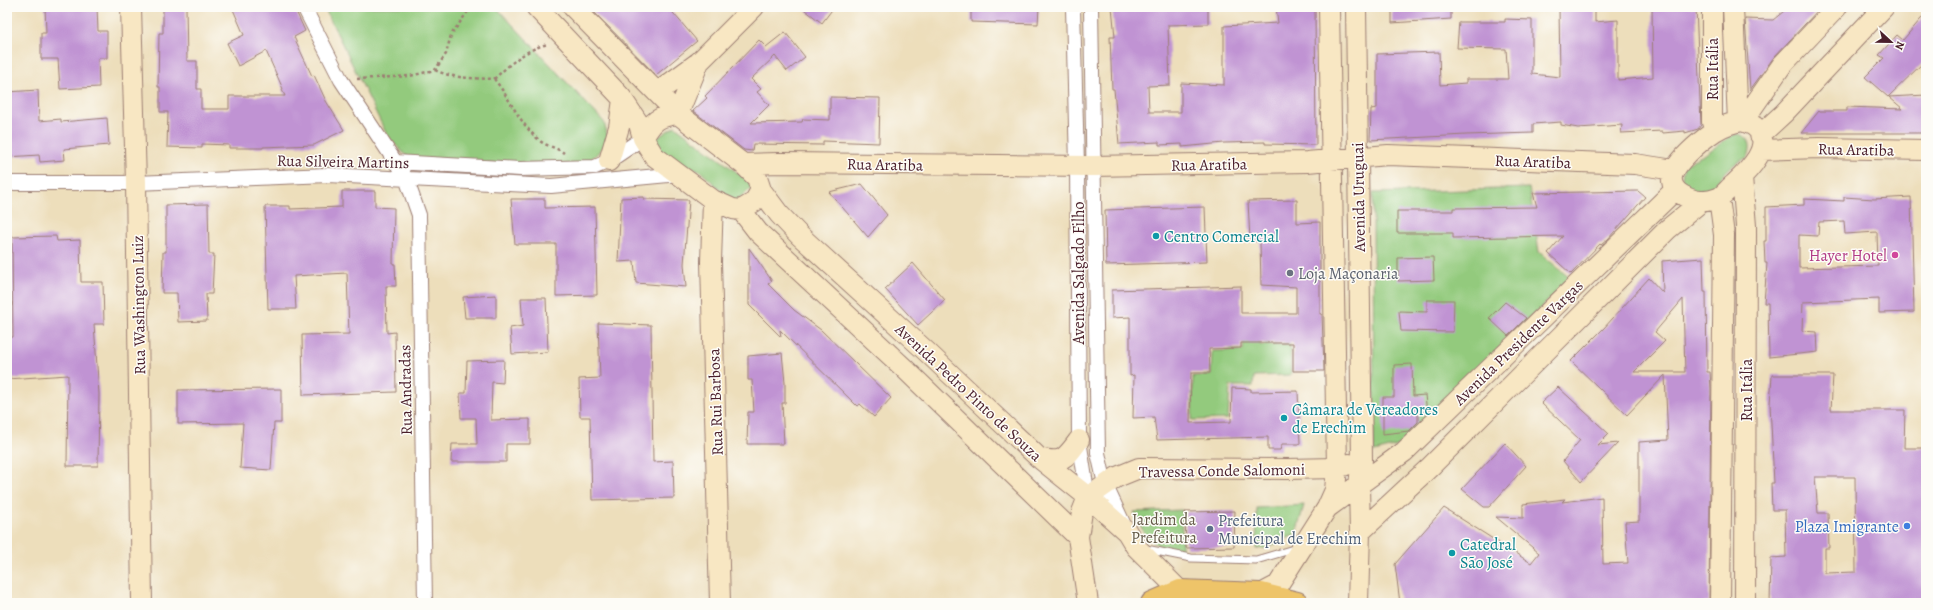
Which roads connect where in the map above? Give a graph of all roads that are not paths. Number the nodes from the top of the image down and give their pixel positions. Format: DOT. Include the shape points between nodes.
graph roads {
  1 [pos="131,7"];
  2 [pos="304,7"];
  3 [pos="573,7"];
  4 [pos="754,7"];
  5 [pos="1073,7"];
  6 [pos="1091,7"];
  7 [pos="1329,7"];
  8 [pos="1356,7"];
  9 [pos="1712,7"];
  10 [pos="1733,7"];
  11 [pos="1837,7"];
  12 [pos="1884,7"];
  13 [pos="544,10"];
  14 [pos="699,62"];
  15 [pos="658,92"];
  16 [pos="623,100"];
  17 [pos="678,114"];
  18 [pos="1740,121"];
  19 [pos="1715,131"];
  20 [pos="643,138"];
  21 [pos="1761,142"];
  22 [pos="1926,150"];
  23 [pos="1358,158"];
  24 [pos="1332,160"];
  25 [pos="609,161"];
  26 [pos="395,162"];
  27 [pos="743,164"];
  28 [pos="1085,166"];
  29 [pos="1674,170"];
  30 [pos="679,174"];
  31 [pos="1742,177"];
  32 [pos="406,178"];
  33 [pos="7,183"];
  34 [pos="136,183"];
  35 [pos="761,190"];
  36 [pos="1675,190"];
  37 [pos="714,200"];
  38 [pos="1710,200"];
  39 [pos="741,210"];
  40 [pos="927,352"];
  41 [pos="905,369"];
  42 [pos="1079,440"];
  43 [pos="1039,458"];
  44 [pos="1362,460"];
  45 [pos="1391,461"];
  46 [pos="1337,468"];
  47 [pos="1105,484"];
  48 [pos="1359,485"];
  49 [pos="1088,497"];
  50 [pos="1327,508"];
  51 [pos="1360,532"];
  52 [pos="1078,538"];
  53 [pos="1131,540"];
  54 [pos="1303,547"];
  55 [pos="1180,591"];
  56 [pos="1261,594"];
  57 [pos="142,603"];
  58 [pos="425,603"];
  59 [pos="720,603"];
  60 [pos="1088,603"];
  61 [pos="1152,603"];
  62 [pos="1297,603"];
  63 [pos="1358,603"];
  64 [pos="1720,603"];
  65 [pos="1745,603"];
  1 -- 34 [label="main road, Rua Washington Luiz"];
  2 -- 26 [label="street, Rua Andradas" via="341,80"];
  3 -- 15 [label="main road, Avenida Pedro Pinto de Souza"];
  4 -- 14 [label="main road"];
  5 -- 28 [label="street, Avenida Salgado Filho"];
  6 -- 28 [label="street, Avenida Salgado Filho"];
  7 -- 24 [label="main road, Avenida Uruguai"];
  8 -- 23 [label="main road, Avenida Uruguai"];
  9 -- 19 [label="main road, Rua Itália" via="1712,122"];
  10 -- 18 [label="main road, Rua Itália"];
  11 -- 18 [label="main road" via="1779,70"];
  12 -- 21 [label="main road, Avenida Presidente Vargas" via="1784,113"];
  13 -- 16 [label="main road" via="566,39"];
  14 -- 15 [label="main road"];
  14 -- 17 [label="main road"];
  15 -- 17 [label="main road, Avenida Pedro Pinto de Souza"];
  16 -- 20 [label="main road" via="639,124"];
  16 -- 25 [label="main road" via="619,127"];
  17 -- 20 [label="main road" via="664,115 652,123"];
  17 -- 27 [label="main road, Avenida Pedro Pinto de Souza"];
  18 -- 19 [label="main road"];
  18 -- 21 [label="main road" via="1755,126"];
  19 -- 29 [label="main road"];
  20 -- 25 [label="street, Rua Silveira Martins"];
  20 -- 30 [label="main road" via="654,156"];
  21 -- 22 [label="main road, Rua Aratiba" via="1819,148"];
  21 -- 31 [label="main road, Avenida Presidente Vargas" via="1755,163"];
  23 -- 24 [label="main road, Rua Aratiba"];
  23 -- 29 [label="main road, Rua Aratiba" via="1388,155 1635,164"];
  23 -- 44 [label="main road, Avenida Uruguai"];
  24 -- 28 [label="main road, Rua Aratiba"];
  24 -- 46 [label="main road, Avenida Uruguai"];
  25 -- 26 [label="street, Rua Silveira Martins" via="595,167 548,169"];
  26 -- 32 [label="street, Rua Andradas"];
  27 -- 28 [label="main road, Rua Aratiba"];
  27 -- 35 [label="main road, Avenida Pedro Pinto de Souza" via="757,178"];
  28 -- 42 [label="street, Avenida Salgado Filho"];
  28 -- 47 [label="street, Avenida Salgado Filho" via="1098,453"];
  29 -- 36 [label="main road" via="1671,180"];
  30 -- 32 [label="street, Rua Silveira Martins" via="551,186"];
  30 -- 37 [label="main road"];
  31 -- 38 [label="main road, Avenida Presidente Vargas"];
  31 -- 65 [label="main road, Rua Itália" via="1746,226"];
  32 -- 34 [label="street, Rua Silveira Martins" via="328,175"];
  32 -- 58 [label="street, Rua Andradas" via="419,215"];
  33 -- 34 [label="street, Rua Silveira Martins"];
  34 -- 57 [label="main road, Rua Washington Luiz"];
  35 -- 39 [label="main road" via="754,202"];
  35 -- 40 [label="main road, Avenida Pedro Pinto de Souza" via="800,236"];
  36 -- 38 [label="main road" via="1689,198"];
  36 -- 45 [label="main road, Avenida Presidente Vargas" via="1404,452"];
  37 -- 39 [label="main road" via="728,208"];
  37 -- 59 [label="main road, Rua Rui Barbosa" via="711,252"];
  38 -- 51 [label="main road, Avenida Presidente Vargas" via="1668,229 1436,461"];
  38 -- 64 [label="main road, Rua Itália" via="1724,234"];
  39 -- 41 [label="main road, Avenida Pedro Pinto de Souza" via="758,232"];
  40 -- 41 [label="main road"];
  40 -- 43 [label="main road, Avenida Pedro Pinto de Souza"];
  41 -- 52 [label="main road, Avenida Pedro Pinto de Souza"];
  42 -- 43 [label="main road" via="1060,461"];
  42 -- 49 [label="street, Avenida Salgado Filho"];
  43 -- 49 [label="main road, Avenida Pedro Pinto de Souza"];
  44 -- 45 [label="main road, Travessa Conde Salomoni"];
  44 -- 46 [label="main road, Travessa Conde Salomoni"];
  44 -- 48 [label="main road, Avenida Uruguai"];
  45 -- 48 [label="main road, Avenida Presidente Vargas"];
  46 -- 47 [label="main road, Travessa Conde Salomoni" via="1139,468"];
  46 -- 50 [label="main road, Avenida Uruguai" via="1334,490"];
  47 -- 49 [label="main road, Travessa Conde Salomoni"];
  47 -- 53 [label="street, Avenida Salgado Filho"];
  48 -- 50 [label="main road, Avenida Presidente Vargas"];
  48 -- 51 [label="main road, Avenida Uruguai"];
  49 -- 52 [label="main road, Avenida Salgado Filho" via="1078,526"];
  49 -- 53 [label="main road, Avenida Pedro Pinto de Souza"];
  50 -- 54 [label="main road, Avenida Presidente Vargas"];
  51 -- 63 [label="main road, Avenida Uruguai"];
  52 -- 60 [label="main road"];
  53 -- 54 [label="lane" via="1191,558 1256,560"];
  53 -- 55 [label="main road, Avenida Pedro Pinto de Souza"];
  54 -- 56 [label="main road, Avenida Presidente Vargas" via="1278,585"];
  55 -- 56 [label="main road"];
  55 -- 61 [label="main road"];
  56 -- 62 [label="main road"];
}
